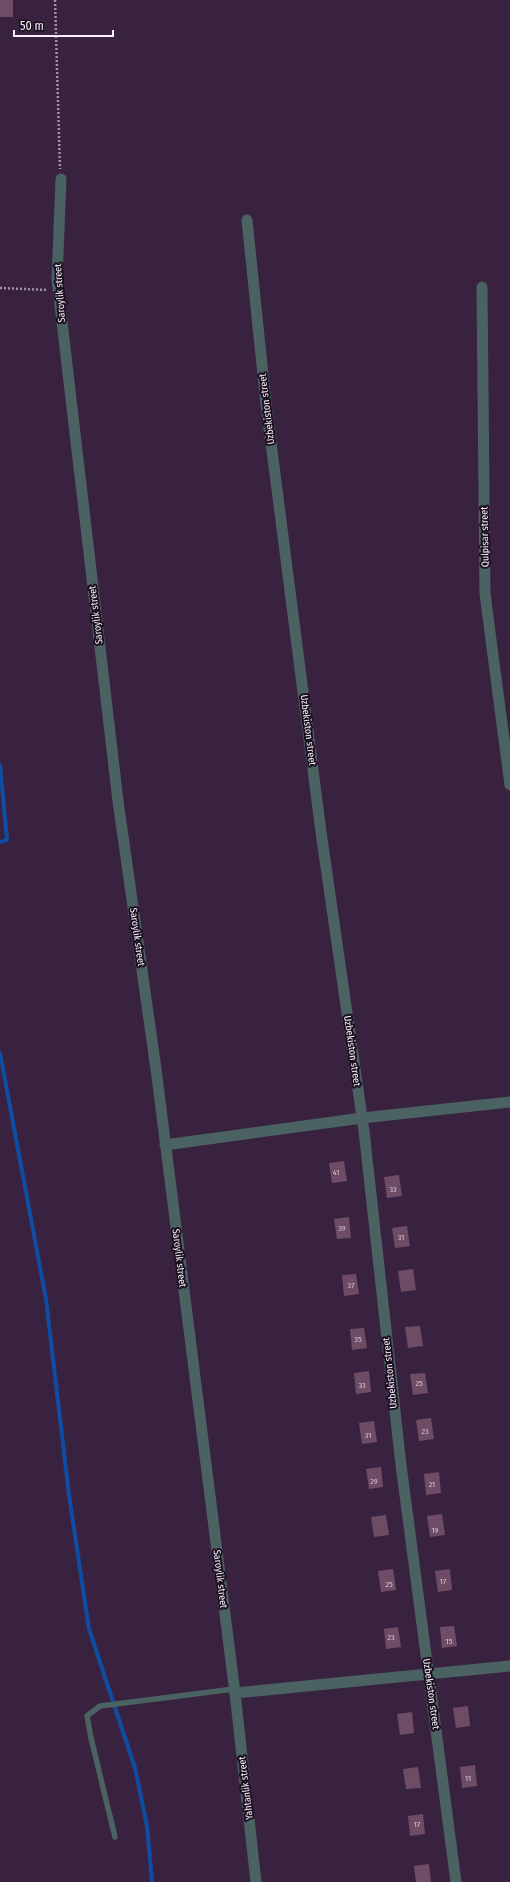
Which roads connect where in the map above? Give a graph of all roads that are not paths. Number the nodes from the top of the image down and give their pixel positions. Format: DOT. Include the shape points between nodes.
graph roads {
  1 [pos="61,179"];
  2 [pos="247,220"];
  3 [pos="482,287"];
  4 [pos="510,785"];
  5 [pos="510,1102"];
  6 [pos="362,1118"];
  7 [pos="165,1145"];
  8 [pos="510,1666"];
  9 [pos="428,1674"];
  10 [pos="234,1691"];
  11 [pos="114,1837"];
  12 [pos="256,1882"];
  13 [pos="456,1882"];
  1 -- 7 [label="street, Saroylik street" via="58,291 117,793"];
  2 -- 6 [label="street, Uzbekiston street" via="266,404 321,832"];
  3 -- 4 [label="street, Qulpisar street" via="485,594"];
  5 -- 6 [label="street"];
  6 -- 7 [label="street"];
  6 -- 9 [label="street, Uzbekiston street" via="401,1465"];
  7 -- 10 [label="street, Saroylik street"];
  8 -- 9 [label="street"];
  9 -- 10 [label="street"];
  9 -- 13 [label="street, Uzbekiston street"];
  10 -- 11 [label="lane" via="100,1706 87,1716"];
  10 -- 12 [label="street, Yahtanlik street"];
}
